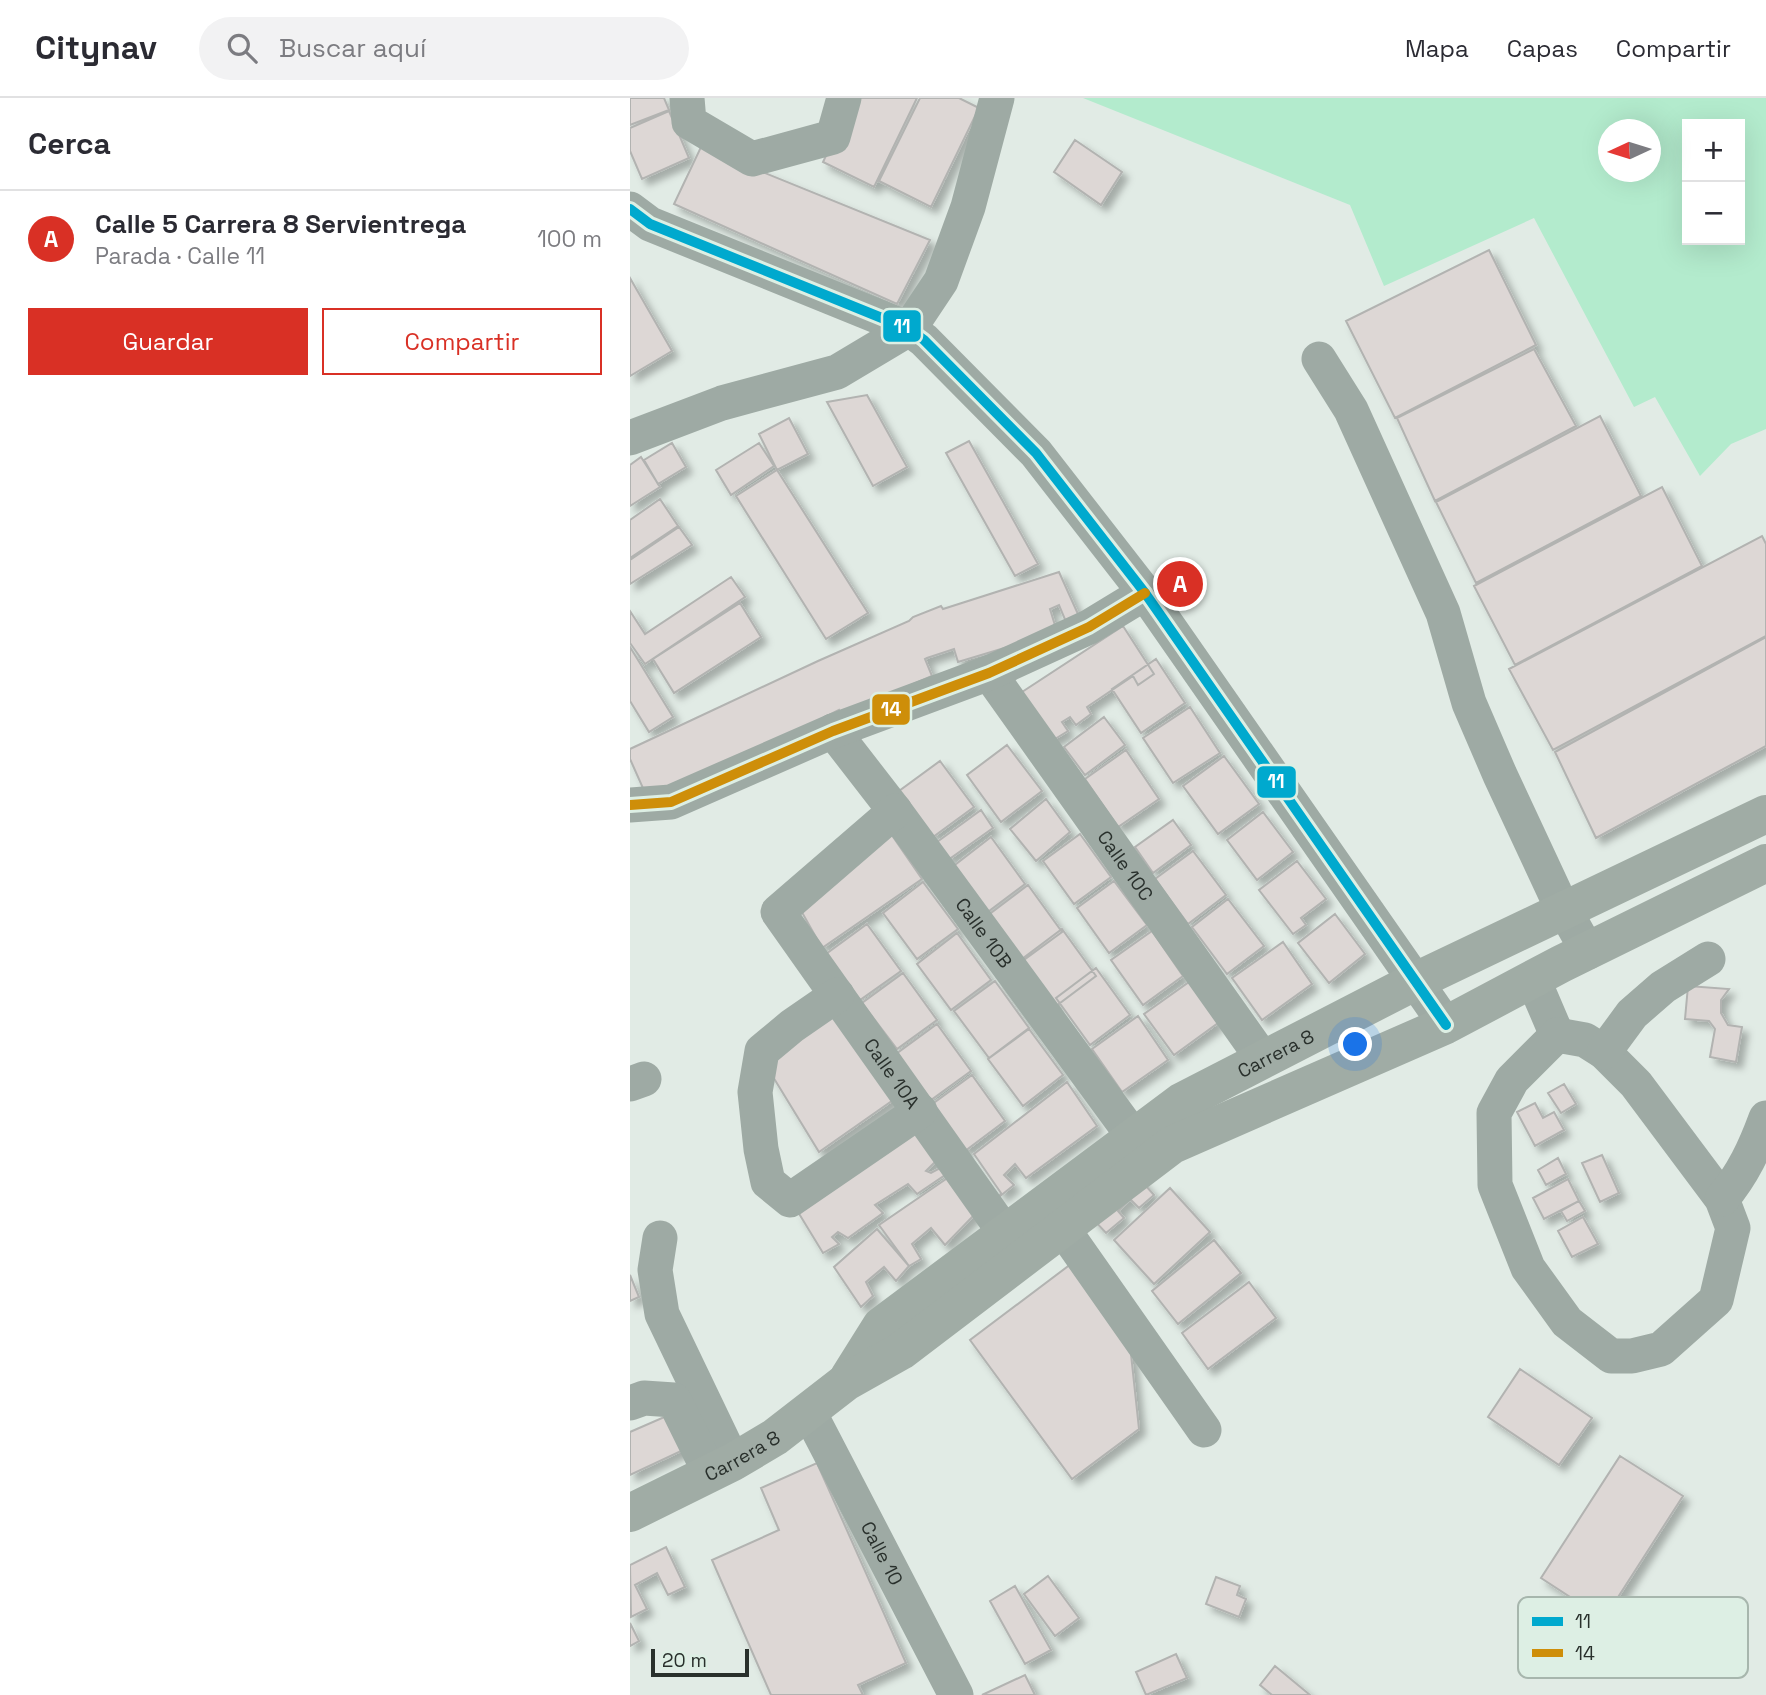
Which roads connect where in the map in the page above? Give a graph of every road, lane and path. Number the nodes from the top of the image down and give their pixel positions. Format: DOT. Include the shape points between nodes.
graph roads {
  1 [pos="687,98"];
  2 [pos="844,98"];
  3 [pos="997,98"];
  4 [pos="630,209"];
  5 [pos="909,329"];
  6 [pos="1319,359"];
  7 [pos="630,438"];
  8 [pos="1145,593"];
  9 [pos="989,673"];
  10 [pos="833,731"];
  11 [pos="630,806"];
  12 [pos="895,811"];
  13 [pos="1766,814"];
  14 [pos="1766,863"];
  15 [pos="1565,911"];
  16 [pos="1587,952"];
  17 [pos="1708,959"];
  18 [pos="1533,979"];
  19 [pos="1416,981"];
  20 [pos="837,995"];
  21 [pos="1446,1025"];
  22 [pos="1557,1035"];
  23 [pos="1604,1052"];
  24 [pos="1263,1059"];
  25 [pos="920,1111"];
  26 [pos="1766,1118"];
  27 [pos="1133,1136"];
  28 [pos="1722,1199"];
  29 [pos="1063,1229"];
  30 [pos="1005,1233"];
  31 [pos="660,1238"];
  32 [pos="846,1382"];
  33 [pos="630,1403"];
  34 [pos="809,1412"];
  35 [pos="1204,1430"];
  36 [pos="721,1468"];
  37 [pos="630,1513"];
  38 [pos="956,1695"];
  1 -- 2 [label="street" via="689,122 752,159 833,137"];
  3 -- 5 [label="street" via="968,207 941,281"];
  4 -- 5 [label="street" via="650,224"];
  5 -- 7 [label="street" via="837,372 722,403"];
  5 -- 8 [label="street" via="1036,453"];
  6 -- 15 [label="street" via="1351,410 1443,613 1469,703"];
  8 -- 9 [label="street" via="1089,627"];
  8 -- 19 [label="street"];
  9 -- 10 [label="street"];
  9 -- 24 [label="street, Calle 10C"];
  10 -- 11 [label="street" via="671,802"];
  10 -- 12 [label="street, Calle 10B"];
  12 -- 20 [label="street, Calle 10A" via="778,912"];
  12 -- 27 [label="street, Calle 10B"];
  13 -- 15 [label="main road, Carrera 8"];
  14 -- 16 [label="main road, Carrera 8"];
  15 -- 16 [label="street"];
  15 -- 19 [label="main road, Carrera 8"];
  16 -- 18 [label="main road, Carrera 8"];
  17 -- 23 [label="street" via="1663,987 1632,1014"];
  18 -- 21 [label="main road, Carrera 8"];
  18 -- 22 [label="street"];
  19 -- 21 [label="street"];
  19 -- 24 [label="main road, Carrera 8"];
  20 -- 25 [label="street, Calle 10A"];
  20 -- 25 [label="street" via="762,1051 755,1092 768,1182 790,1200"];
  21 -- 29 [label="main road, Carrera 8" via="1172,1145"];
  22 -- 23 [label="street" via="1585,1040"];
  22 -- 28 [label="street" via="1512,1080 1494,1113 1494,1185 1528,1268 1567,1322 1611,1356 1661,1349 1716,1300 1733,1228"];
  23 -- 28 [label="street" via="1636,1084"];
  24 -- 27 [label="main road, Carrera 8" via="1181,1102"];
  25 -- 30 [label="street, Calle 10A"];
  26 -- 28 [label="street" via="1754,1153"];
  27 -- 30 [label="main road, Carrera 8"];
  29 -- 32 [label="main road, Carrera 8" via="901,1351"];
  29 -- 35 [label="street"];
  30 -- 32 [label="main road, Carrera 8" via="881,1326"];
  31 -- 36 [label="street" via="655,1270 663,1314"];
  32 -- 34 [label="main road, Carrera 8"];
  33 -- 36 [label="street" via="644,1398 674,1399"];
  34 -- 36 [label="main road, Carrera 8"];
  34 -- 38 [label="street, Calle 10"];
  36 -- 37 [label="main road, Carrera 8"];
}
